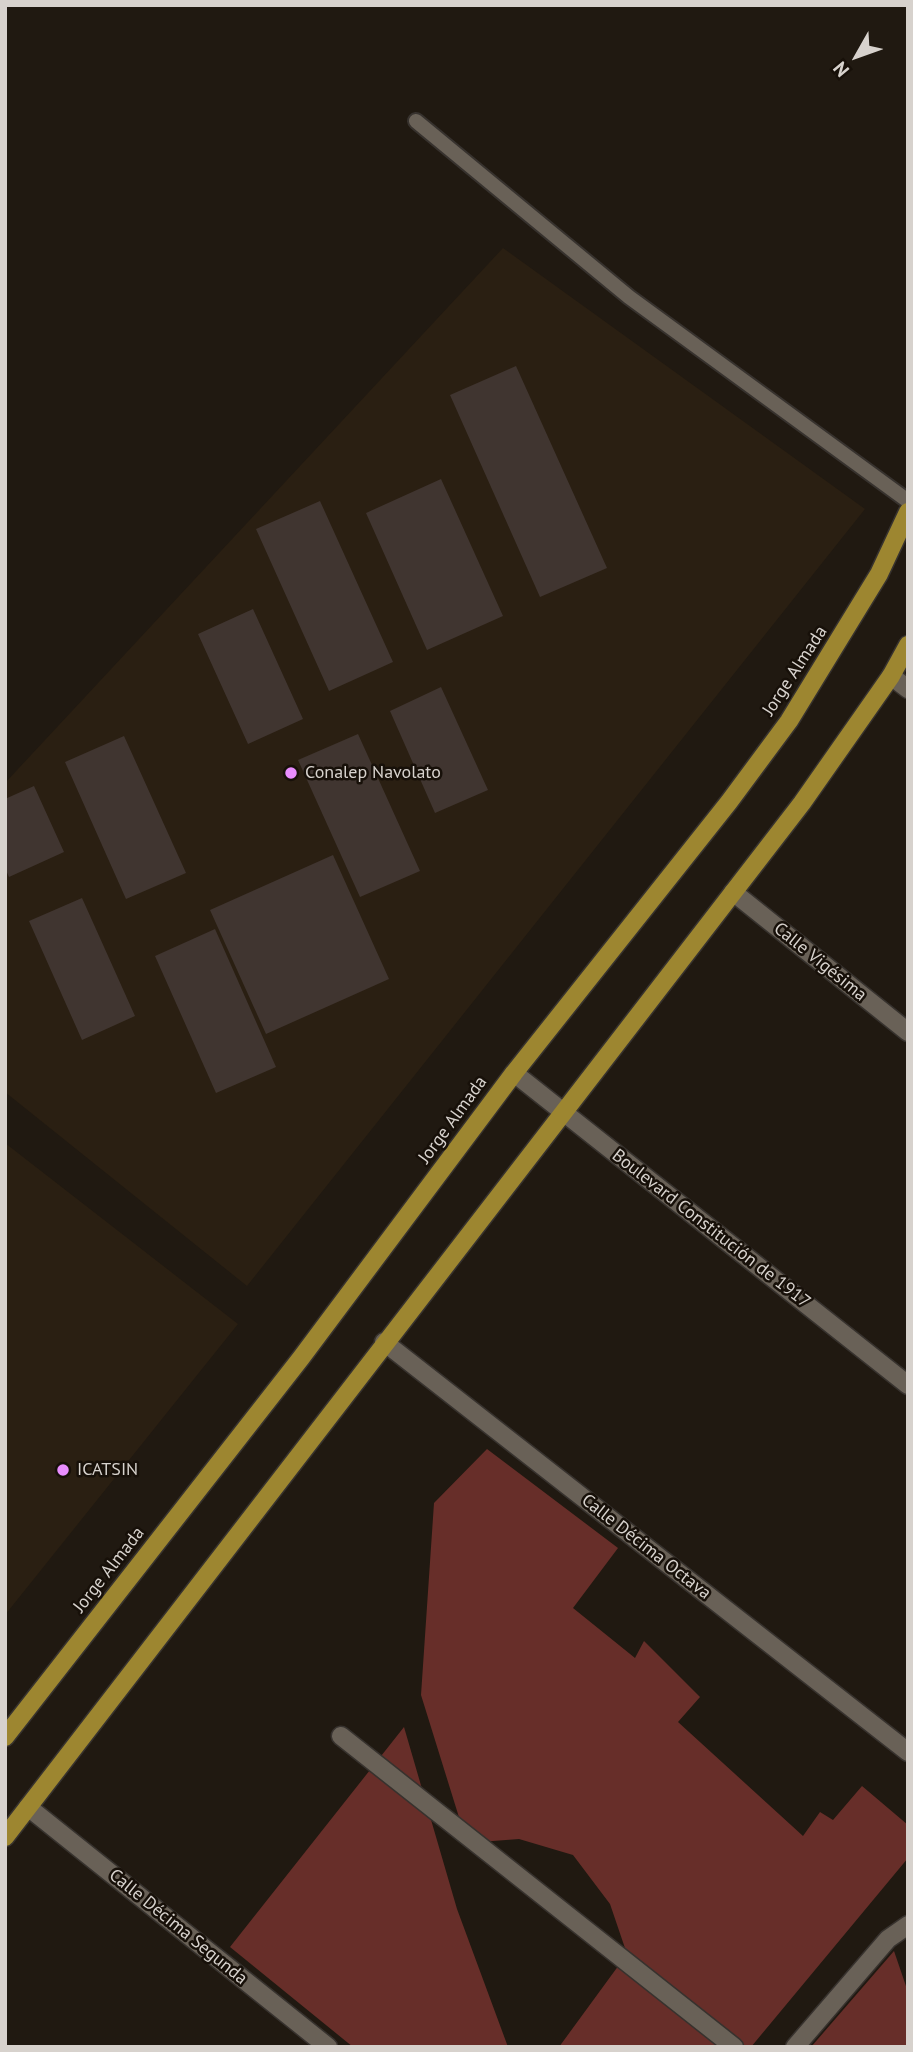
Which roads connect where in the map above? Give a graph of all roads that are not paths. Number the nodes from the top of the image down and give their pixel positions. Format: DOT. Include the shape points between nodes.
graph roads {
  1 [pos="416,121"];
  2 [pos="908,501"];
  3 [pos="908,512"];
  4 [pos="908,645"];
  5 [pos="891,676"];
  6 [pos="908,689"];
  7 [pos="733,892"];
  8 [pos="908,1032"];
  9 [pos="514,1073"];
  10 [pos="564,1113"];
  11 [pos="384,1342"];
  12 [pos="908,1385"];
  13 [pos="341,1736"];
  14 [pos="5,1737"];
  15 [pos="908,1752"];
  16 [pos="28,1807"];
  17 [pos="5,1837"];
  18 [pos="908,1925"];
  19 [pos="328,2047"];
  20 [pos="734,2047"];
  21 [pos="795,2047"];
  1 -- 2 [label="lane" via="629,297"];
  3 -- 9 [label="main road, Jorge Almada" via="879,574 789,721"];
  4 -- 5 [label="main road"];
  5 -- 6 [label="street"];
  5 -- 7 [label="main road"];
  7 -- 8 [label="street, Calle Vigésima"];
  7 -- 10 [label="main road"];
  9 -- 10 [label="street, Boulevard Constitución de 1917"];
  9 -- 14 [label="main road, Jorge Almada" via="300,1358"];
  10 -- 11 [label="main road"];
  10 -- 12 [label="street, Boulevard Constitución de 1917"];
  11 -- 15 [label="street, Calle Décima Octava"];
  11 -- 16 [label="main road"];
  13 -- 20 [label="street"];
  16 -- 17 [label="main road"];
  16 -- 19 [label="street, Calle Décima Segunda"];
  18 -- 21 [label="street" via="888,1939"];
}
